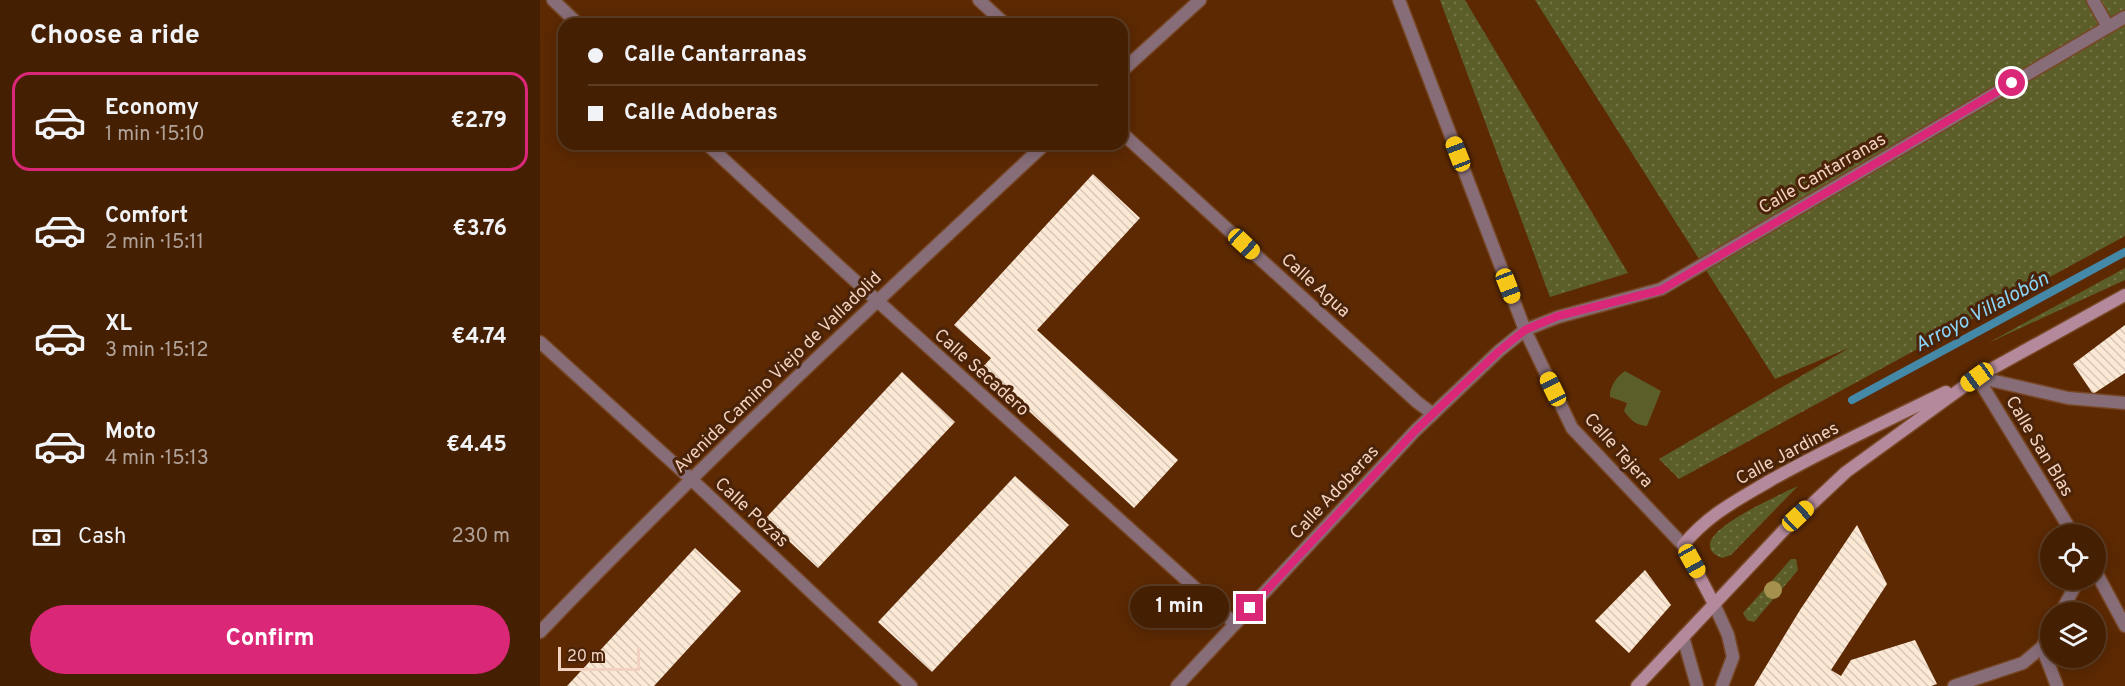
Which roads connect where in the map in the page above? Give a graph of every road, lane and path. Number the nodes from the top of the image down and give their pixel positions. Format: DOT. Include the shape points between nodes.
graph roads {
  1 [pos="552,0"];
  2 [pos="979,0"];
  3 [pos="1200,0"];
  4 [pos="1399,0"];
  5 [pos="2093,0"];
  6 [pos="2125,17"];
  7 [pos="572,18"];
  8 [pos="998,18"];
  9 [pos="2108,27"];
  10 [pos="1128,66"];
  11 [pos="1128,138"];
  12 [pos="714,150"];
  13 [pos="1038,150"];
  14 [pos="2125,295"];
  15 [pos="876,300"];
  16 [pos="1525,330"];
  17 [pos="540,342"];
  18 [pos="1977,377"];
  19 [pos="2125,403"];
  20 [pos="1433,414"];
  21 [pos="691,479"];
  22 [pos="2067,524"];
  23 [pos="1683,545"];
  24 [pos="2106,590"];
  25 [pos="1714,604"];
  26 [pos="1234,624"];
  27 [pos="2125,626"];
  28 [pos="540,632"];
  29 [pos="1683,637"];
  30 [pos="2040,649"];
  31 [pos="2050,668"];
  32 [pos="911,686"];
  33 [pos="1177,686"];
  34 [pos="1637,686"];
  35 [pos="1697,686"];
  36 [pos="1722,686"];
  37 [pos="1954,686"];
  38 [pos="2057,686"];
  1 -- 7 [label="street"];
  2 -- 8 [label="street"];
  3 -- 10 [label="street"];
  4 -- 16 [label="street, Calle Tejera"];
  5 -- 9 [label="street"];
  6 -- 9 [label="street, Calle Cantarranas"];
  9 -- 16 [label="street, Calle Cantarranas" via="1661,290 1558,316"];
  11 -- 20 [label="street, Calle Agua"];
  12 -- 15 [label="street, Calle Secadero"];
  13 -- 15 [label="street, Avenida Camino Viejo de Valladolid"];
  14 -- 18 [label="main road, Calle Jardines"];
  15 -- 21 [label="street, Avenida Camino Viejo de Valladolid"];
  15 -- 26 [label="street, Calle Secadero"];
  16 -- 20 [label="street, Calle Adoberas"];
  16 -- 23 [label="street, Calle Tejera" via="1572,428"];
  17 -- 21 [label="street, Calle Pozas"];
  18 -- 19 [label="street" via="2068,398"];
  18 -- 22 [label="street, Calle San Blas"];
  18 -- 23 [label="main road, Calle Jardines" via="1798,465 1728,505"];
  18 -- 25 [label="main road, Calle Jardines" via="1846,472"];
  20 -- 26 [label="street, Calle Adoberas"];
  21 -- 28 [label="street, Avenida Camino Viejo de Valladolid"];
  21 -- 32 [label="street, Calle Pozas"];
  23 -- 25 [label="main road"];
  24 -- 27 [label="street"];
  25 -- 29 [label="main road, Calle Jardines"];
  25 -- 36 [label="street" via="1733,657"];
  26 -- 33 [label="street, Calle Adoberas"];
  29 -- 34 [label="main road, Calle Jardines"];
  29 -- 35 [label="street"];
  30 -- 37 [label="street" via="2023,663"];
  31 -- 38 [label="street"];
}
